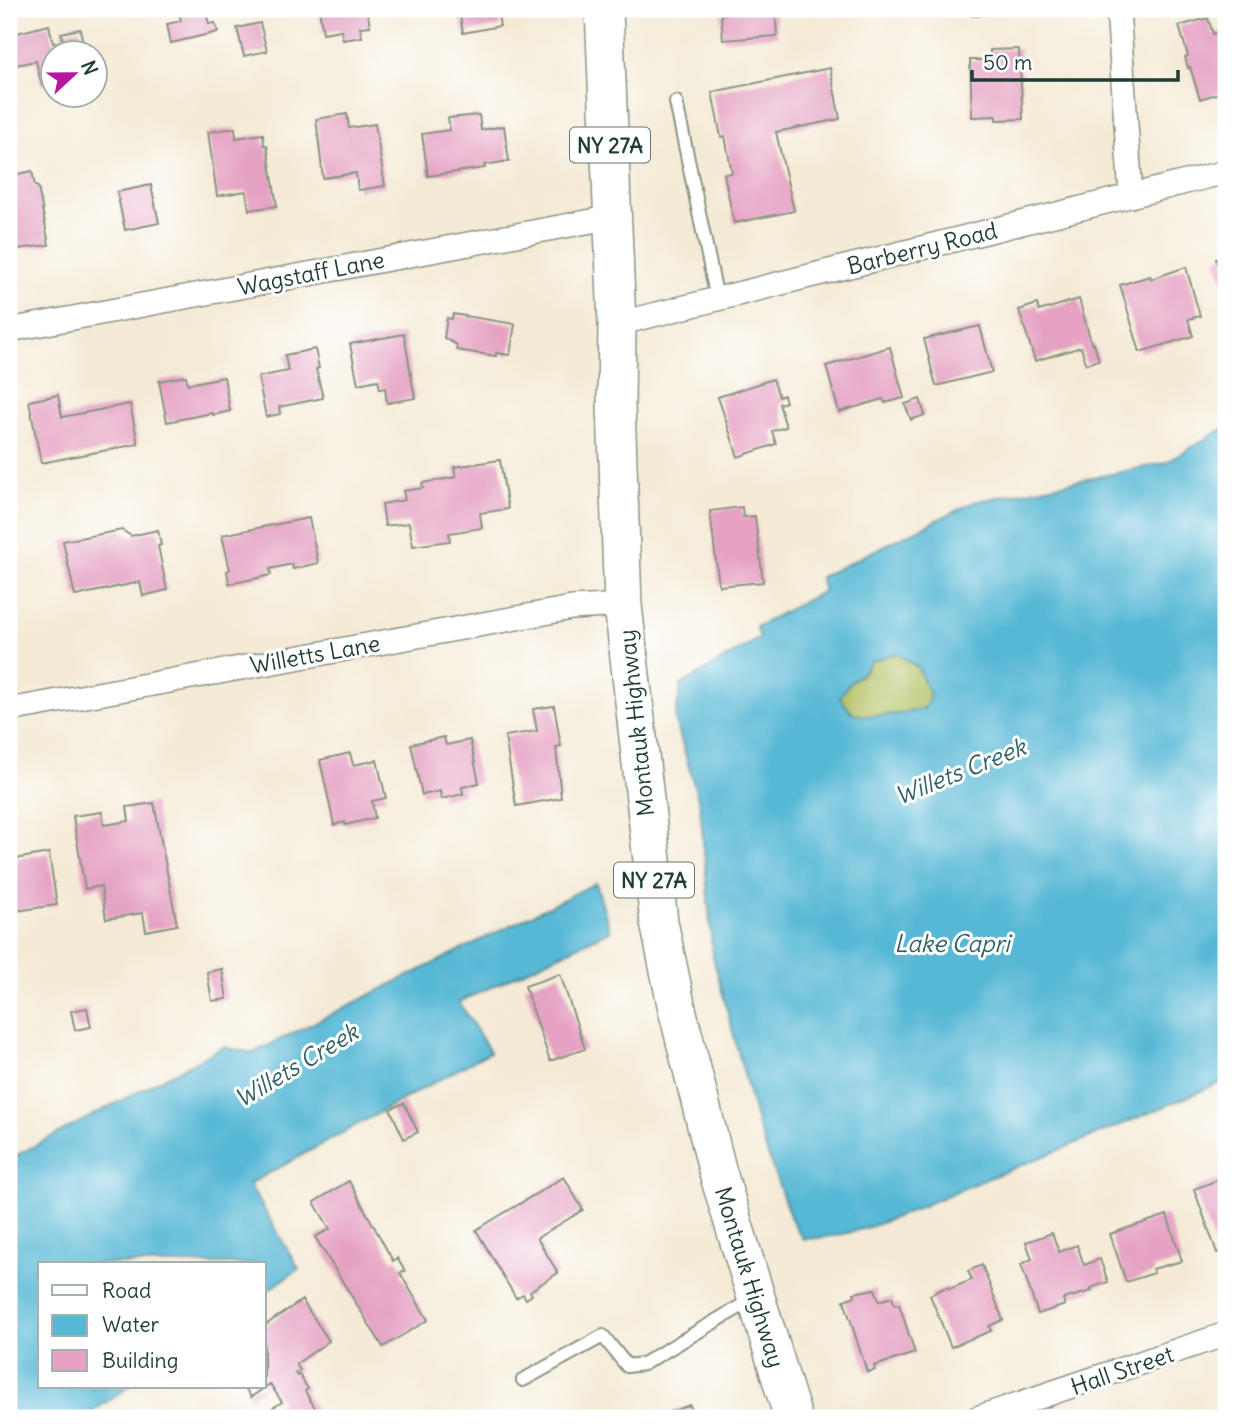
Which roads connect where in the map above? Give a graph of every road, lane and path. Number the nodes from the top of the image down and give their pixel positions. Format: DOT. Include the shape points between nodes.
graph roads {
  1 [pos="604,9"];
  2 [pos="1118,9"];
  3 [pos="676,102"];
  4 [pos="1226,172"];
  5 [pos="1131,196"];
  6 [pos="613,217"];
  7 [pos="717,299"];
  8 [pos="617,324"];
  9 [pos="9,330"];
  10 [pos="623,605"];
  11 [pos="9,710"];
  12 [pos="756,1297"];
  13 [pos="1226,1334"];
  14 [pos="523,1380"];
  15 [pos="793,1418"];
  16 [pos="977,1418"];
  1 -- 6 [label="main road, Montauk Highway / NY 27A"];
  2 -- 5 [label="street"];
  3 -- 7 [label="lane"];
  4 -- 5 [label="street, Barberry Road"];
  5 -- 7 [label="street, Barberry Road"];
  6 -- 8 [label="main road, Montauk Highway / NY 27A"];
  6 -- 9 [label="street, Wagstaff Lane"];
  7 -- 8 [label="street, Barberry Road"];
  8 -- 10 [label="main road, Montauk Highway / NY 27A"];
  10 -- 11 [label="street, Willetts Lane" via="572,608"];
  10 -- 12 [label="main road, Montauk Highway / NY 27A" via="659,922 718,1173"];
  12 -- 14 [label="lane" via="643,1364 627,1366 603,1336"];
  12 -- 15 [label="main road, Montauk Highway / NY 27A"];
  13 -- 16 [label="street, Hall Street"];
}
